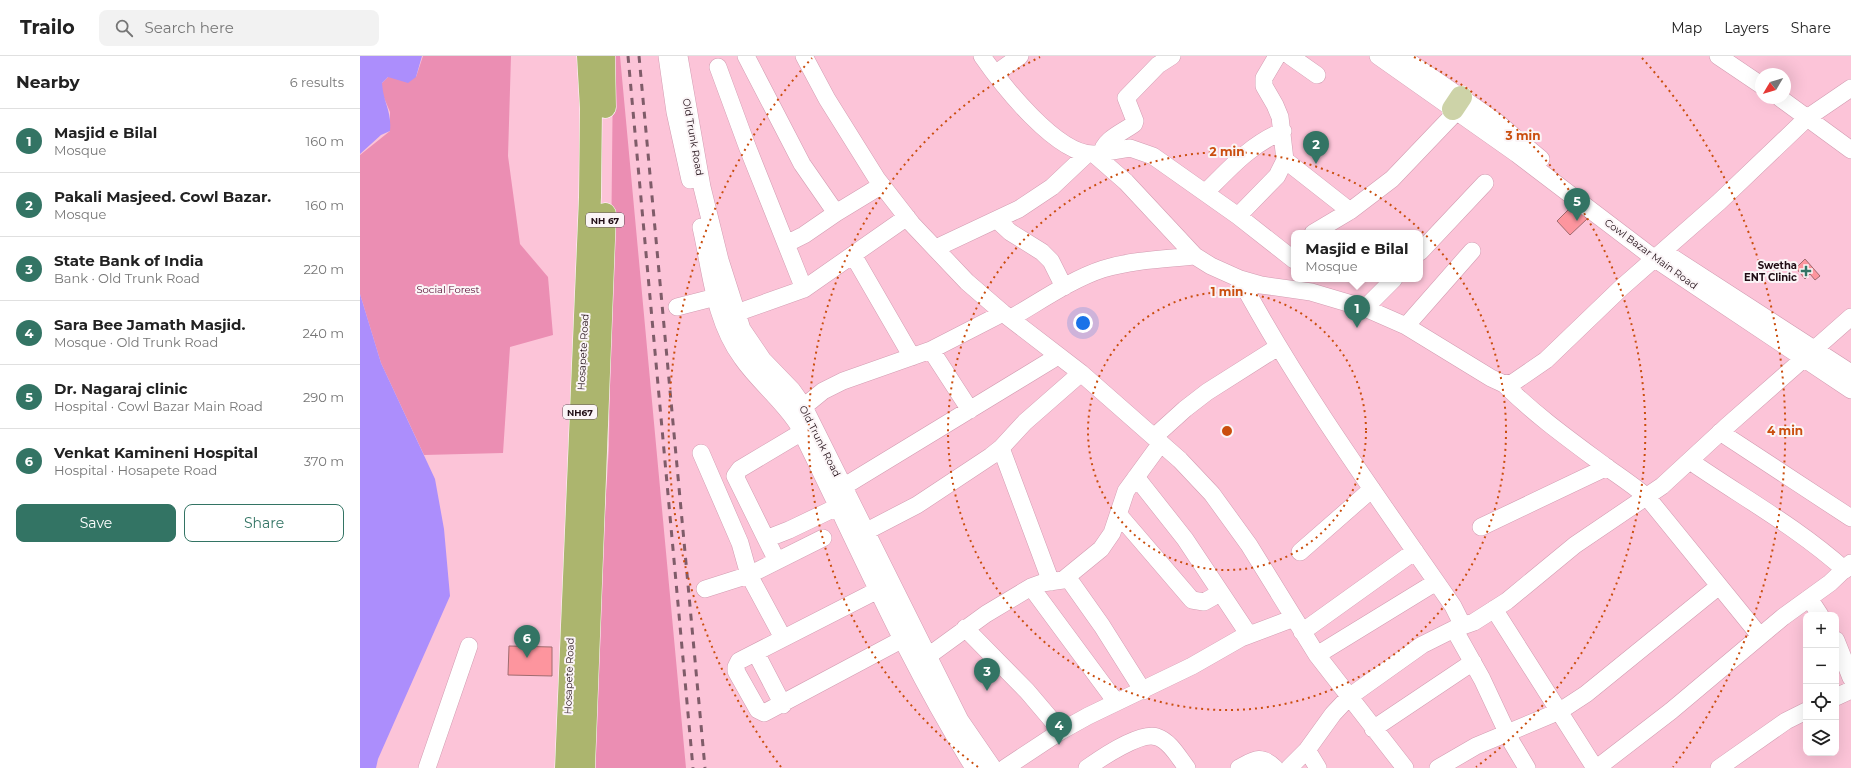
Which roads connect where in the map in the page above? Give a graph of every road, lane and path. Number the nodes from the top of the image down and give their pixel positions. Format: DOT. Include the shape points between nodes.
graph roads {
  1 [pos="588,56"];
  2 [pos="604,56"];
  3 [pos="667,56"];
  4 [pos="679,56"];
  5 [pos="746,56"];
  6 [pos="804,56"];
  7 [pos="982,56"];
  8 [pos="1020,56"];
  9 [pos="1172,56"];
  10 [pos="1277,56"];
  11 [pos="1290,56"];
  12 [pos="1378,56"];
  13 [pos="1401,56"];
  14 [pos="1718,56"];
  15 [pos="1156,61"];
  16 [pos="718,67"];
  17 [pos="996,74"];
  18 [pos="1317,75"];
  19 [pos="1755,81"];
  20 [pos="1851,88"];
  21 [pos="1788,104"];
  22 [pos="1457,106"];
  23 [pos="1807,118"];
  24 [pos="1282,131"];
  25 [pos="1851,150"];
  26 [pos="1094,154"];
  27 [pos="1285,160"];
  28 [pos="1485,183"];
  29 [pos="882,185"];
  30 [pos="1206,192"];
  31 [pos="1350,211"];
  32 [pos="836,213"];
  33 [pos="1238,216"];
  34 [pos="907,218"];
  35 [pos="997,220"];
  36 [pos="1318,230"];
  37 [pos="786,244"];
  38 [pos="936,248"];
  39 [pos="1423,249"];
  40 [pos="1290,251"];
  41 [pos="1472,251"];
  42 [pos="853,255"];
  43 [pos="1660,255"];
  44 [pos="1195,256"];
  45 [pos="1240,279"];
  46 [pos="1391,282"];
  47 [pos="1311,285"];
  48 [pos="1064,287"];
  49 [pos="804,289"];
  50 [pos="716,297"];
  51 [pos="677,307"];
  52 [pos="1365,308"];
  53 [pos="729,315"];
  54 [pos="1007,316"];
  55 [pos="1851,317"];
  56 [pos="1406,326"];
  57 [pos="1278,347"];
  58 [pos="931,350"];
  59 [pos="1810,355"];
  60 [pos="1058,356"];
  61 [pos="912,357"];
  62 [pos="1851,372"];
  63 [pos="1081,373"];
  64 [pos="599,384"];
  65 [pos="1504,384"];
  66 [pos="1851,390"];
  67 [pos="970,410"];
  68 [pos="798,411"];
  69 [pos="802,432"];
  70 [pos="1720,432"];
  71 [pos="1158,440"];
  72 [pos="1001,448"];
  73 [pos="701,453"];
  74 [pos="1690,461"];
  75 [pos="1607,467"];
  76 [pos="1136,477"];
  77 [pos="843,488"];
  78 [pos="1372,489"];
  79 [pos="1647,497"];
  80 [pos="837,507"];
  81 [pos="1119,514"];
  82 [pos="1851,518"];
  83 [pos="1481,527"];
  84 [pos="865,532"];
  85 [pos="822,538"];
  86 [pos="766,539"];
  87 [pos="1415,551"];
  88 [pos="1300,552"];
  89 [pos="777,561"];
  90 [pos="1848,566"];
  91 [pos="749,575"];
  92 [pos="1068,578"];
  93 [pos="1051,582"];
  94 [pos="1436,582"];
  95 [pos="1719,586"];
  96 [pos="1031,587"];
  97 [pos="705,589"];
  98 [pos="878,590"];
  99 [pos="1220,593"];
  100 [pos="1809,598"];
  101 [pos="1494,609"];
  102 [pos="1818,612"];
  103 [pos="1298,625"];
  104 [pos="1459,627"];
  105 [pos="965,628"];
  106 [pos="1249,635"];
  107 [pos="1760,636"];
  108 [pos="783,638"];
  109 [pos="901,640"];
  110 [pos="469,646"];
  111 [pos="1839,648"];
  112 [pos="756,653"];
  113 [pos="1317,655"];
  114 [pos="921,661"];
  115 [pos="1473,662"];
  116 [pos="1851,678"];
  117 [pos="1851,690"];
  118 [pos="1143,691"];
  119 [pos="1839,696"];
  120 [pos="1349,697"];
  121 [pos="1116,702"];
  122 [pos="783,705"];
  123 [pos="1560,710"];
  124 [pos="1803,712"];
  125 [pos="1373,729"];
  126 [pos="1061,731"];
  127 [pos="1507,732"];
  128 [pos="1306,750"];
  129 [pos="427,768"];
  130 [pos="566,768"];
  131 [pos="584,768"];
  132 [pos="974,768"];
  133 [pos="993,768"];
  134 [pos="1005,768"];
  135 [pos="1087,768"];
  136 [pos="1187,768"];
  137 [pos="1239,768"];
  138 [pos="1274,768"];
  139 [pos="1289,768"];
  140 [pos="1318,768"];
  141 [pos="1405,768"];
  142 [pos="1438,768"];
  143 [pos="1527,768"];
  144 [pos="1596,768"];
  145 [pos="1719,768"];
  1 -- 130 [label="highway, Hosapete Road / NH67" via="591,109 590,197"];
  2 -- 64 [label="highway, Hosapete Road / NH 67" via="606,198"];
  3 -- 50 [label="street, Old Trunk Road" via="684,158"];
  4 -- 53 [label="street, Old Trunk Road" via="702,187 720,260"];
  5 -- 32 [label="street" via="802,164"];
  6 -- 29 [label="street" via="827,99"];
  7 -- 17 [label="street"];
  8 -- 17 [label="street"];
  9 -- 15 [label="street"];
  10 -- 24 [label="street" via="1264,78 1264,86 1280,117"];
  11 -- 18 [label="street"];
  12 -- 22 [label="street"];
  13 -- 22 [label="street"];
  14 -- 19 [label="street"];
  15 -- 26 [label="street" via="1126,98 1135,116 1134,124 1106,142"];
  16 -- 37 [label="street"];
  17 -- 26 [label="street" via="1031,116 1069,146"];
  20 -- 23 [label="street"];
  21 -- 23 [label="street"];
  22 -- 31 [label="street" via="1392,179"];
  22 -- 43 [label="street" via="1498,123"];
  23 -- 25 [label="street"];
  23 -- 43 [label="street"];
  24 -- 27 [label="street"];
  24 -- 30 [label="street" via="1251,148"];
  26 -- 30 [label="street" via="1130,148 1143,151"];
  26 -- 35 [label="street" via="1052,187"];
  26 -- 44 [label="street" via="1126,182"];
  27 -- 31 [label="street"];
  27 -- 33 [label="street" via="1277,176"];
  28 -- 39 [label="street"];
  29 -- 32 [label="street"];
  29 -- 34 [label="street"];
  30 -- 33 [label="street"];
  31 -- 36 [label="street"];
  32 -- 37 [label="street" via="819,226"];
  33 -- 40 [label="street"];
  34 -- 38 [label="street"];
  34 -- 42 [label="street"];
  35 -- 38 [label="street"];
  35 -- 48 [label="street" via="1010,232 1034,245 1051,261"];
  37 -- 49 [label="street"];
  38 -- 54 [label="street" via="967,282"];
  41 -- 56 [label="street"];
  42 -- 49 [label="street"];
  42 -- 61 [label="street"];
  43 -- 59 [label="street"];
  43 -- 65 [label="street" via="1546,360 1514,382"];
  44 -- 45 [label="street"];
  44 -- 48 [label="street" via="1103,269"];
  45 -- 47 [label="street" via="1260,285"];
  45 -- 57 [label="street"];
  46 -- 52 [label="street"];
  47 -- 52 [label="street"];
  48 -- 54 [label="street"];
  49 -- 53 [label="street"];
  50 -- 51 [label="street"];
  50 -- 53 [label="street, Old Trunk Road"];
  52 -- 56 [label="street"];
  53 -- 68 [label="street, Old Trunk Road" via="742,329 762,360 792,390"];
  53 -- 68 [label="street, Old Trunk Road" via="732,343 747,364"];
  54 -- 58 [label="street"];
  54 -- 60 [label="street"];
  55 -- 59 [label="street"];
  56 -- 65 [label="street"];
  57 -- 71 [label="street" via="1185,409"];
  57 -- 78 [label="street"];
  58 -- 61 [label="street"];
  58 -- 67 [label="street"];
  59 -- 62 [label="street"];
  59 -- 66 [label="street"];
  59 -- 70 [label="street"];
  60 -- 63 [label="street"];
  60 -- 67 [label="street"];
  61 -- 68 [label="street" via="843,380 823,391"];
  63 -- 71 [label="street"];
  63 -- 72 [label="street" via="1025,422"];
  64 -- 131 [label="highway, Hosapete Road / NH67"];
  65 -- 75 [label="street" via="1540,417"];
  67 -- 77 [label="street"];
  68 -- 69 [label="street"];
  68 -- 77 [label="street, Old Trunk Road"];
  69 -- 80 [label="street"];
  69 -- 86 [label="street" via="736,472 736,479"];
  70 -- 74 [label="street"];
  70 -- 82 [label="street"];
  71 -- 76 [label="street"];
  71 -- 103 [label="street" via="1212,494 1249,545"];
  72 -- 84 [label="street" via="917,505"];
  72 -- 93 [label="street"];
  73 -- 91 [label="street" via="740,543"];
  74 -- 79 [label="street"];
  74 -- 90 [label="street"];
  75 -- 79 [label="street" via="1632,483"];
  75 -- 83 [label="street"];
  76 -- 81 [label="street" via="1126,491"];
  76 -- 99 [label="street" via="1185,540"];
  77 -- 84 [label="street, Old Trunk Road"];
  78 -- 87 [label="street"];
  78 -- 88 [label="street"];
  79 -- 95 [label="street"];
  79 -- 101 [label="street" via="1575,545"];
  80 -- 86 [label="street"];
  80 -- 98 [label="street"];
  81 -- 92 [label="street" via="1112,533 1101,549"];
  81 -- 99 [label="street" via="1192,600 1204,602"];
  84 -- 114 [label="street, Old Trunk Road"];
  85 -- 89 [label="street"];
  86 -- 89 [label="street"];
  87 -- 94 [label="street"];
  87 -- 103 [label="street"];
  89 -- 91 [label="street"];
  90 -- 100 [label="street"];
  91 -- 97 [label="street"];
  91 -- 108 [label="street"];
  92 -- 93 [label="street"];
  92 -- 118 [label="street"];
  93 -- 96 [label="street"];
  94 -- 104 [label="street" via="1453,606"];
  94 -- 113 [label="street"];
  95 -- 107 [label="street"];
  95 -- 123 [label="street" via="1586,694"];
  96 -- 105 [label="street"];
  96 -- 121 [label="street"];
  98 -- 108 [label="street"];
  98 -- 109 [label="street"];
  99 -- 106 [label="street"];
  100 -- 102 [label="street"];
  100 -- 107 [label="street"];
  101 -- 104 [label="street" via="1474,622"];
  101 -- 123 [label="street"];
  103 -- 106 [label="street"];
  103 -- 113 [label="street"];
  104 -- 115 [label="street"];
  104 -- 120 [label="street" via="1422,645"];
  105 -- 114 [label="street"];
  105 -- 126 [label="street" via="1027,691"];
  106 -- 118 [label="street"];
  107 -- 144 [label="street" via="1671,711"];
  108 -- 112 [label="street"];
  109 -- 114 [label="street"];
  109 -- 122 [label="street"];
  110 -- 129 [label="street"];
  111 -- 116 [label="street"];
  112 -- 122 [label="street"];
  112 -- 122 [label="street" via="739,661 736,671 760,712 764,713"];
  113 -- 120 [label="street"];
  114 -- 132 [label="street" via="936,707"];
  114 -- 133 [label="street, Old Trunk Road"];
  115 -- 125 [label="street"];
  115 -- 127 [label="street"];
  117 -- 119 [label="street"];
  118 -- 121 [label="street"];
  120 -- 125 [label="street"];
  120 -- 128 [label="street"];
  121 -- 126 [label="street"];
  123 -- 127 [label="street"];
  123 -- 144 [label="street"];
  124 -- 145 [label="street" via="1786,721"];
  125 -- 141 [label="street"];
  126 -- 134 [label="street"];
  127 -- 142 [label="street"];
  127 -- 143 [label="street"];
  128 -- 139 [label="street"];
  128 -- 140 [label="street"];
  135 -- 136 [label="street" via="1134,741 1148,736 1166,742"];
  137 -- 138 [label="street" via="1262,759"];
}
